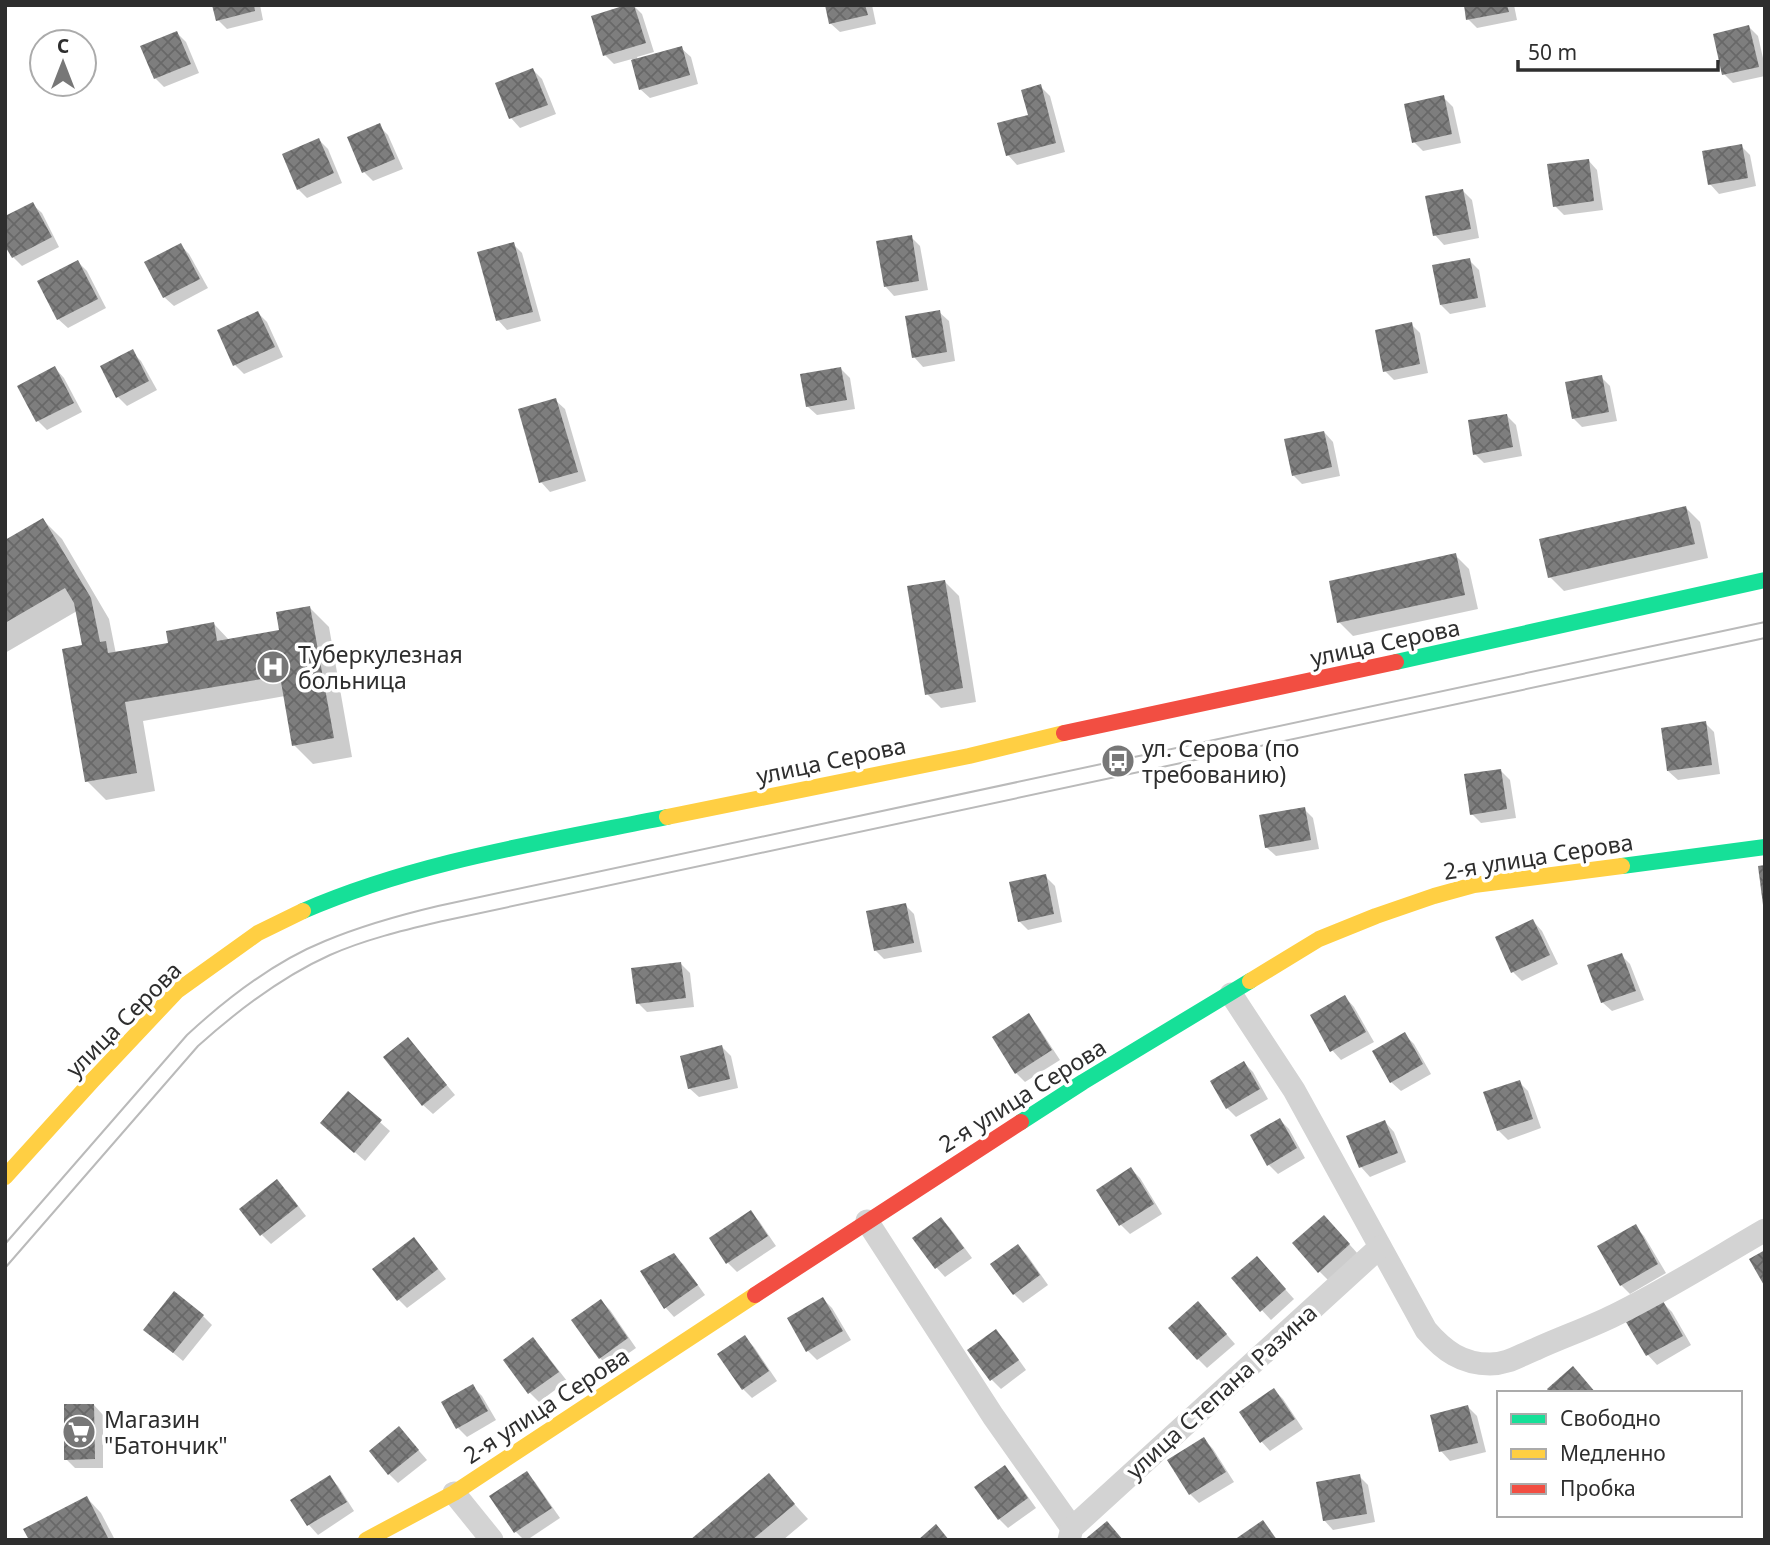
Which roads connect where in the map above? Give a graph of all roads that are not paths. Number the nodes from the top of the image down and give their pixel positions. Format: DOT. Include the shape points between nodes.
graph roads {
  1 [pos="1765,580"];
  2 [pos="1765,847"];
  3 [pos="1231,994"];
  4 [pos="5,1177"];
  5 [pos="867,1221"];
  6 [pos="1765,1230"];
  7 [pos="1380,1247"];
  8 [pos="454,1493"];
  9 [pos="1070,1534"];
  10 [pos="366,1540"];
  11 [pos="492,1540"];
  1 -- 4 [label="main road, улица Серова" via="969,755 457,860 355,889 258,933 177,991"];
  2 -- 3 [label="main road, 2-я улица Серова" via="1448,891 1319,939"];
  3 -- 5 [label="main road, 2-я улица Серова" via="1083,1082"];
  3 -- 7 [label="street" via="1293,1090"];
  5 -- 8 [label="main road, 2-я улица Серова"];
  5 -- 9 [label="street"];
  6 -- 7 [label="street" via="1607,1319 1508,1362 1491,1364 1456,1356 1440,1346 1426,1330"];
  7 -- 9 [label="street, улица Степана Разина"];
  8 -- 10 [label="main road, 2-я улица Серова"];
  8 -- 11 [label="street"];
}
